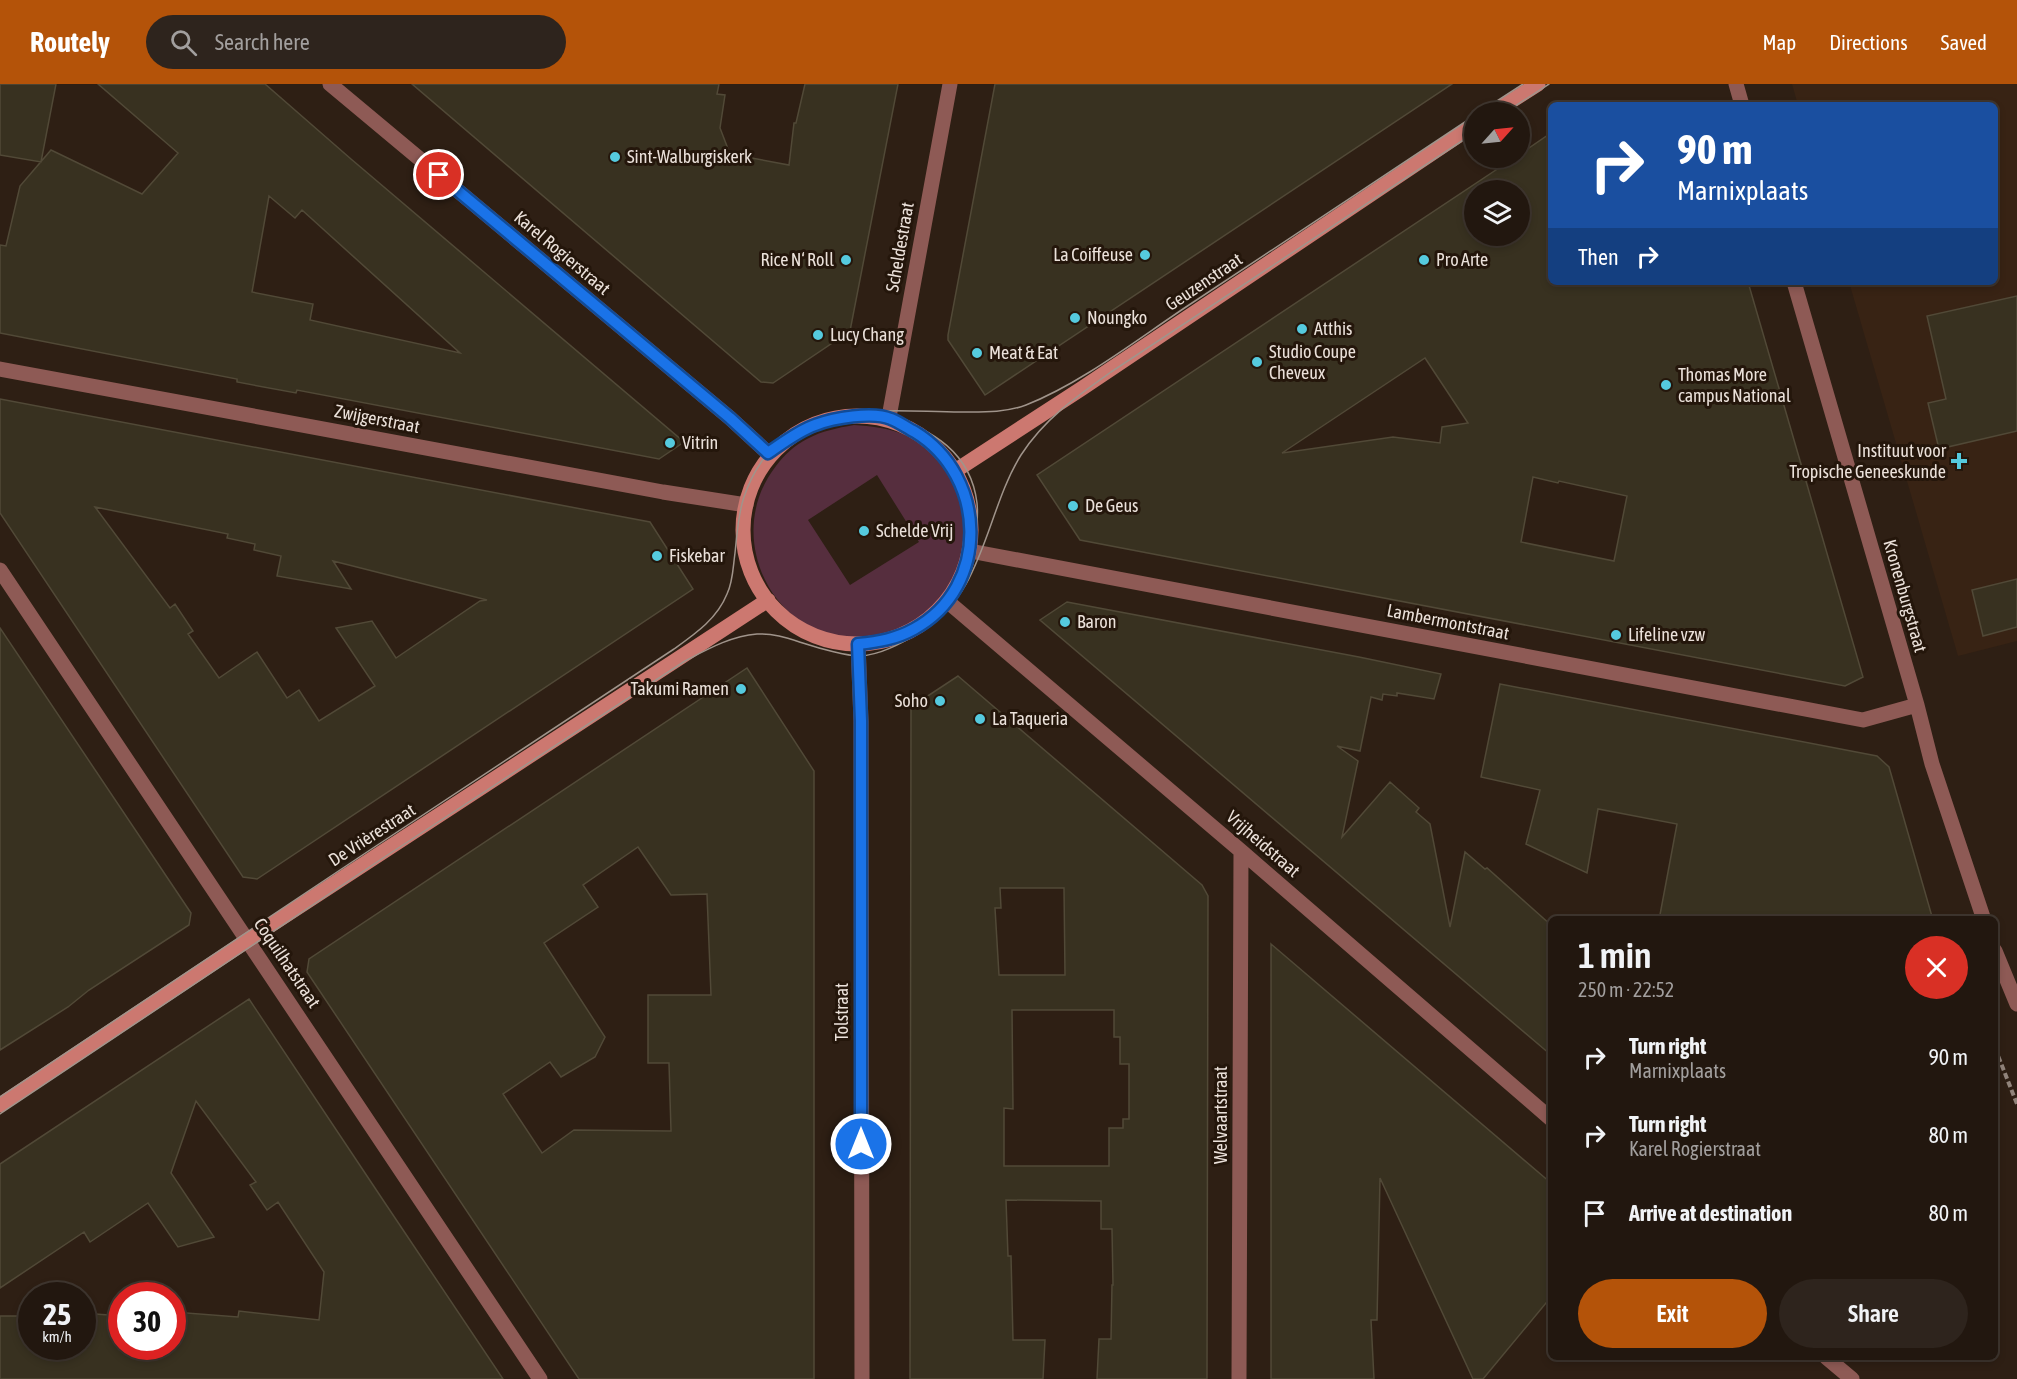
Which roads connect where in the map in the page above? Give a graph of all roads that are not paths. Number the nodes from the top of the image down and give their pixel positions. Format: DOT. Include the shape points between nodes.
graph roads {
  1 [pos="330,84"];
  2 [pos="950,84"];
  3 [pos="1538,84"];
  4 [pos="1736,84"];
  5 [pos="1510,102"];
  6 [pos="1741,102"];
  7 [pos="1464,132"];
  8 [pos="1795,285"];
  9 [pos="0,369"];
  10 [pos="889,417"];
  11 [pos="768,453"];
  12 [pos="955,471"];
  13 [pos="746,505"];
  14 [pos="970,551"];
  15 [pos="0,570"];
  16 [pos="768,600"];
  17 [pos="947,602"];
  18 [pos="858,644"];
  19 [pos="1917,705"];
  20 [pos="1241,851"];
  21 [pos="1983,916"];
  22 [pos="248,940"];
  23 [pos="1998,958"];
  24 [pos="2017,1004"];
  25 [pos="0,1105"];
  26 [pos="1548,1116"];
  27 [pos="1829,1360"];
  28 [pos="540,1379"];
  29 [pos="862,1379"];
  30 [pos="1239,1379"];
  31 [pos="1852,1379"];
  1 -- 11 [label="street, Karel Rogierstraat"];
  2 -- 10 [label="street, Scheldestraat"];
  3 -- 5 [label="street"];
  4 -- 6 [label="street"];
  7 -- 12 [label="street, Geuzenstraat"];
  8 -- 19 [label="street, Kronenburgstraat"];
  9 -- 13 [label="street, Zwijgerstraat"];
  10 -- 11 [label="street" via="837,418 812,425"];
  10 -- 12 [label="street" via="927,439"];
  11 -- 13 [label="street"];
  12 -- 14 [label="street" via="970,509"];
  13 -- 16 [label="street" via="746,555"];
  14 -- 17 [label="street"];
  14 -- 19 [label="street, Lambermontstraat" via="1863,720"];
  15 -- 22 [label="street, Coquilhatstraat"];
  16 -- 18 [label="street" via="799,628 827,639"];
  16 -- 22 [label="street, De Vrièrestraat"];
  17 -- 18 [label="street" via="907,633"];
  17 -- 20 [label="street, Vrijheidstraat"];
  18 -- 29 [label="street, Tolstraat"];
  19 -- 21 [label="street, Kronenburgstraat" via="1932,764"];
  20 -- 26 [label="street, Vrijheidstraat"];
  20 -- 30 [label="street, Welvaartstraat"];
  22 -- 25 [label="street, De Vrièrestraat"];
  22 -- 28 [label="street, Coquilhatstraat"];
  23 -- 24 [label="street"];
  27 -- 31 [label="street"];
}
